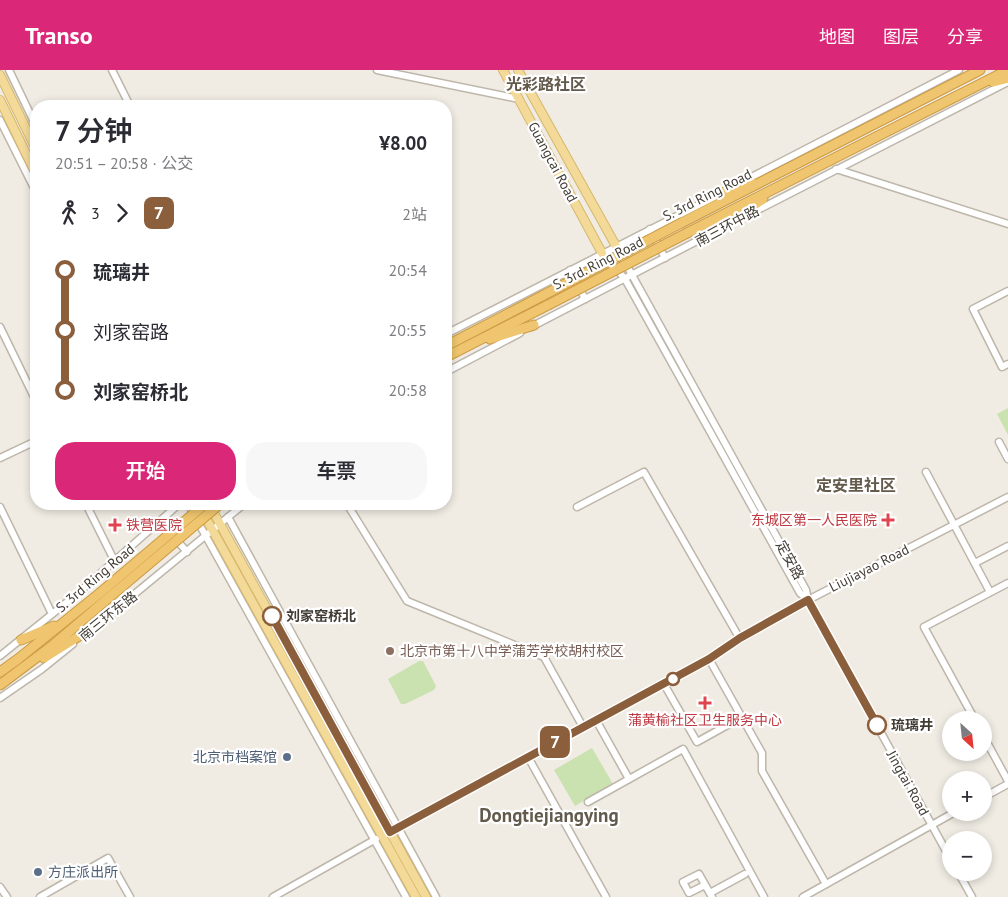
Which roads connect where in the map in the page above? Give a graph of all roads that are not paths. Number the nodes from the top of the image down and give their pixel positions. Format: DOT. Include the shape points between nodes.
graph roads {
  1 [pos="10,70"];
  2 [pos="112,70"];
  3 [pos="378,70"];
  4 [pos="504,70"];
  5 [pos="518,70"];
  6 [pos="959,70"];
  7 [pos="1008,70"];
  8 [pos="975,72"];
  9 [pos="0,75"];
  10 [pos="1008,78"];
  11 [pos="1008,82"];
  12 [pos="976,87"];
  13 [pos="519,99"];
  14 [pos="0,100"];
  15 [pos="127,100"];
  16 [pos="30,113"];
  17 [pos="0,120"];
  18 [pos="30,137"];
  19 [pos="30,162"];
  20 [pos="797,165"];
  21 [pos="836,169"];
  22 [pos="795,178"];
  23 [pos="30,180"];
  24 [pos="717,196"];
  25 [pos="1008,224"];
  26 [pos="650,229"];
  27 [pos="719,229"];
  28 [pos="687,233"];
  29 [pos="616,246"];
  30 [pos="602,254"];
  31 [pos="665,258"];
  32 [pos="570,270"];
  33 [pos="632,275"];
  34 [pos="624,279"];
  35 [pos="1008,291"];
  36 [pos="585,299"];
  37 [pos="534,325"];
  38 [pos="0,327"];
  39 [pos="452,331"];
  40 [pos="452,343"];
  41 [pos="464,348"];
  42 [pos="452,354"];
  43 [pos="1008,364"];
  44 [pos="452,369"];
  45 [pos="30,389"];
  46 [pos="999,442"];
  47 [pos="30,444"];
  48 [pos="0,458"];
  49 [pos="1008,459"];
  50 [pos="926,472"];
  51 [pos="1008,497"];
  52 [pos="0,507"];
  53 [pos="577,507"];
  54 [pos="89,510"];
  55 [pos="172,510"];
  56 [pos="191,510"];
  57 [pos="198,510"];
  58 [pos="201,510"];
  59 [pos="212,510"];
  60 [pos="212,510"];
  61 [pos="237,510"];
  62 [pos="351,510"];
  63 [pos="228,517"];
  64 [pos="160,521"];
  65 [pos="220,524"];
  66 [pos="955,524"];
  67 [pos="213,530"];
  68 [pos="206,536"];
  69 [pos="1008,546"];
  70 [pos="187,552"];
  71 [pos="115,562"];
  72 [pos="975,563"];
  73 [pos="1008,583"];
  74 [pos="990,592"];
  75 [pos="103,596"];
  76 [pos="808,600"];
  77 [pos="52,614"];
  78 [pos="66,621"];
  79 [pos="96,626"];
  80 [pos="740,638"];
  81 [pos="21,640"];
  82 [pos="0,656"];
  83 [pos="709,659"];
  84 [pos="0,672"];
  85 [pos="317,680"];
  86 [pos="3,683"];
  87 [pos="664,684"];
  88 [pos="312,690"];
  89 [pos="0,698"];
  90 [pos="970,711"];
  91 [pos="742,717"];
  92 [pos="596,720"];
  93 [pos="583,728"];
  94 [pos="992,752"];
  95 [pos="528,757"];
  96 [pos="629,779"];
  97 [pos="1008,783"];
  98 [pos="992,792"];
  99 [pos="588,802"];
  100 [pos="942,819"];
  101 [pos="932,825"];
  102 [pos="399,828"];
  103 [pos="386,834"];
  104 [pos="374,840"];
  105 [pos="942,843"];
  106 [pos="745,874"];
  107 [pos="963,881"];
  108 [pos="826,884"];
  109 [pos="705,885"];
  110 [pos="0,887"];
  111 [pos="711,895"];
  112 [pos="6,897"];
  113 [pos="40,897"];
  114 [pos="130,897"];
  115 [pos="273,897"];
  116 [pos="406,897"];
  117 [pos="416,897"];
  118 [pos="426,897"];
  119 [pos="436,897"];
  120 [pos="606,897"];
  121 [pos="764,897"];
  122 [pos="803,897"];
  123 [pos="972,897"];
  1 -- 16 [label="street"];
  2 -- 15 [label="street"];
  3 -- 13 [label="street"];
  4 -- 13 [label="main road, Guangcai Road"];
  5 -- 29 [label="main road, Guangcai Road"];
  6 -- 24 [label="street"];
  7 -- 12 [label="highway, S. 3rd Ring Road"];
  8 -- 20 [label="highway, S. 3rd Ring Road"];
  9 -- 18 [label="main road"];
  10 -- 12 [label="highway"];
  11 -- 21 [label="street, 南三环中路"];
  12 -- 22 [label="highway, S. 3rd Ring Road"];
  13 -- 30 [label="main road, Guangcai Road"];
  14 -- 19 [label="main road"];
  17 -- 23 [label="street"];
  20 -- 24 [label="highway"];
  20 -- 40 [label="highway, S. 3rd Ring Road, bridge"];
  21 -- 25 [label="street"];
  21 -- 27 [label="street, 南三环中路"];
  22 -- 27 [label="highway"];
  22 -- 28 [label="highway, S. 3rd Ring Road"];
  24 -- 26 [label="street"];
  26 -- 29 [label="street"];
  26 -- 31 [label="street"];
  27 -- 31 [label="street, 南三环中路"];
  28 -- 41 [label="highway, S. 3rd. Ring Road, bridge"];
  29 -- 30 [label="street"];
  29 -- 33 [label="street, 定安路"];
  30 -- 32 [label="street"];
  30 -- 34 [label="street, 定安路"];
  31 -- 33 [label="street, 南三环中路"];
  32 -- 36 [label="street"];
  32 -- 39 [label="street"];
  33 -- 34 [label="street, 南三环中路"];
  33 -- 76 [label="street, 定安路" via="806,590"];
  34 -- 36 [label="street, 南三环中路"];
  34 -- 76 [label="street, 定安路" via="800,593"];
  35 -- 43 [label="street" via="973,309 1002,367"];
  36 -- 37 [label="street, 南三环中路"];
  37 -- 41 [label="highway"];
  37 -- 44 [label="street, 南三环中路"];
  38 -- 45 [label="street"];
  41 -- 42 [label="highway"];
  46 -- 49 [label="street"];
  47 -- 48 [label="street"];
  50 -- 66 [label="street"];
  51 -- 66 [label="street, Liujiayao Road"];
  52 -- 77 [label="street"];
  53 -- 80 [label="street" via="644,472"];
  54 -- 71 [label="street"];
  55 -- 64 [label="street"];
  56 -- 68 [label="street"];
  57 -- 75 [label="highway, S. 3rd Ring Road, bridge"];
  58 -- 67 [label="main road"];
  59 -- 75 [label="highway, bridge"];
  60 -- 65 [label="main road"];
  61 -- 63 [label="street"];
  62 -- 93 [label="street" via="407,601 544,657"];
  63 -- 65 [label="street"];
  63 -- 85 [label="street"];
  64 -- 70 [label="street"];
  64 -- 71 [label="street"];
  65 -- 67 [label="street, 南三环东路"];
  65 -- 88 [label="main road"];
  66 -- 72 [label="street"];
  66 -- 76 [label="street, Liujiayao Road"];
  67 -- 68 [label="street, 南三环东路"];
  67 -- 103 [label="main road"];
  68 -- 70 [label="street, 南三环东路"];
  68 -- 104 [label="street"];
  69 -- 72 [label="street"];
  70 -- 79 [label="street, 南三环东路"];
  71 -- 77 [label="street"];
  72 -- 74 [label="street"];
  73 -- 74 [label="street"];
  74 -- 90 [label="street" via="924,627"];
  75 -- 78 [label="highway, S. 3rd Ring Road"];
  75 -- 86 [label="highway, S. 3rd Ring Road"];
  76 -- 80 [label="street, Liujiayao Road"];
  76 -- 101 [label="street, Jingtai Road"];
  77 -- 81 [label="street"];
  78 -- 81 [label="highway"];
  78 -- 84 [label="highway, S. 3rd Ring Road"];
  79 -- 86 [label="highway"];
  79 -- 89 [label="street, 南三环东路"];
  80 -- 83 [label="street, Liujiayao Road"];
  81 -- 82 [label="street"];
  83 -- 87 [label="street, Liujiayao Road"];
  83 -- 91 [label="street"];
  85 -- 88 [label="street"];
  85 -- 102 [label="street"];
  87 -- 91 [label="street" via="697,742"];
  87 -- 92 [label="street, Liujiayao Road"];
  88 -- 103 [label="main road"];
  91 -- 108 [label="street" via="762,753 762,770"];
  92 -- 93 [label="street, Liujiayao Road"];
  92 -- 96 [label="street"];
  93 -- 95 [label="street, Liujiayao Road"];
  94 -- 97 [label="street"];
  95 -- 102 [label="street, Liujiayao Road"];
  95 -- 120 [label="street"];
  96 -- 99 [label="street"];
  96 -- 121 [label="street" via="683,749"];
  97 -- 98 [label="street"];
  100 -- 101 [label="street"];
  101 -- 105 [label="street, Jingtai Road"];
  101 -- 108 [label="street"];
  102 -- 103 [label="street, Liujiayao Road"];
  102 -- 119 [label="street"];
  103 -- 104 [label="street, Liujiayao Road"];
  103 -- 117 [label="main road"];
  103 -- 118 [label="main road"];
  104 -- 115 [label="street, Liujiayao Road"];
  104 -- 116 [label="street"];
  106 -- 111 [label="street"];
  107 -- 123 [label="street"];
  108 -- 122 [label="street"];
  109 -- 111 [label="street"];
  110 -- 112 [label="street"];
  113 -- 114 [label="street" via="108,858"];
}
